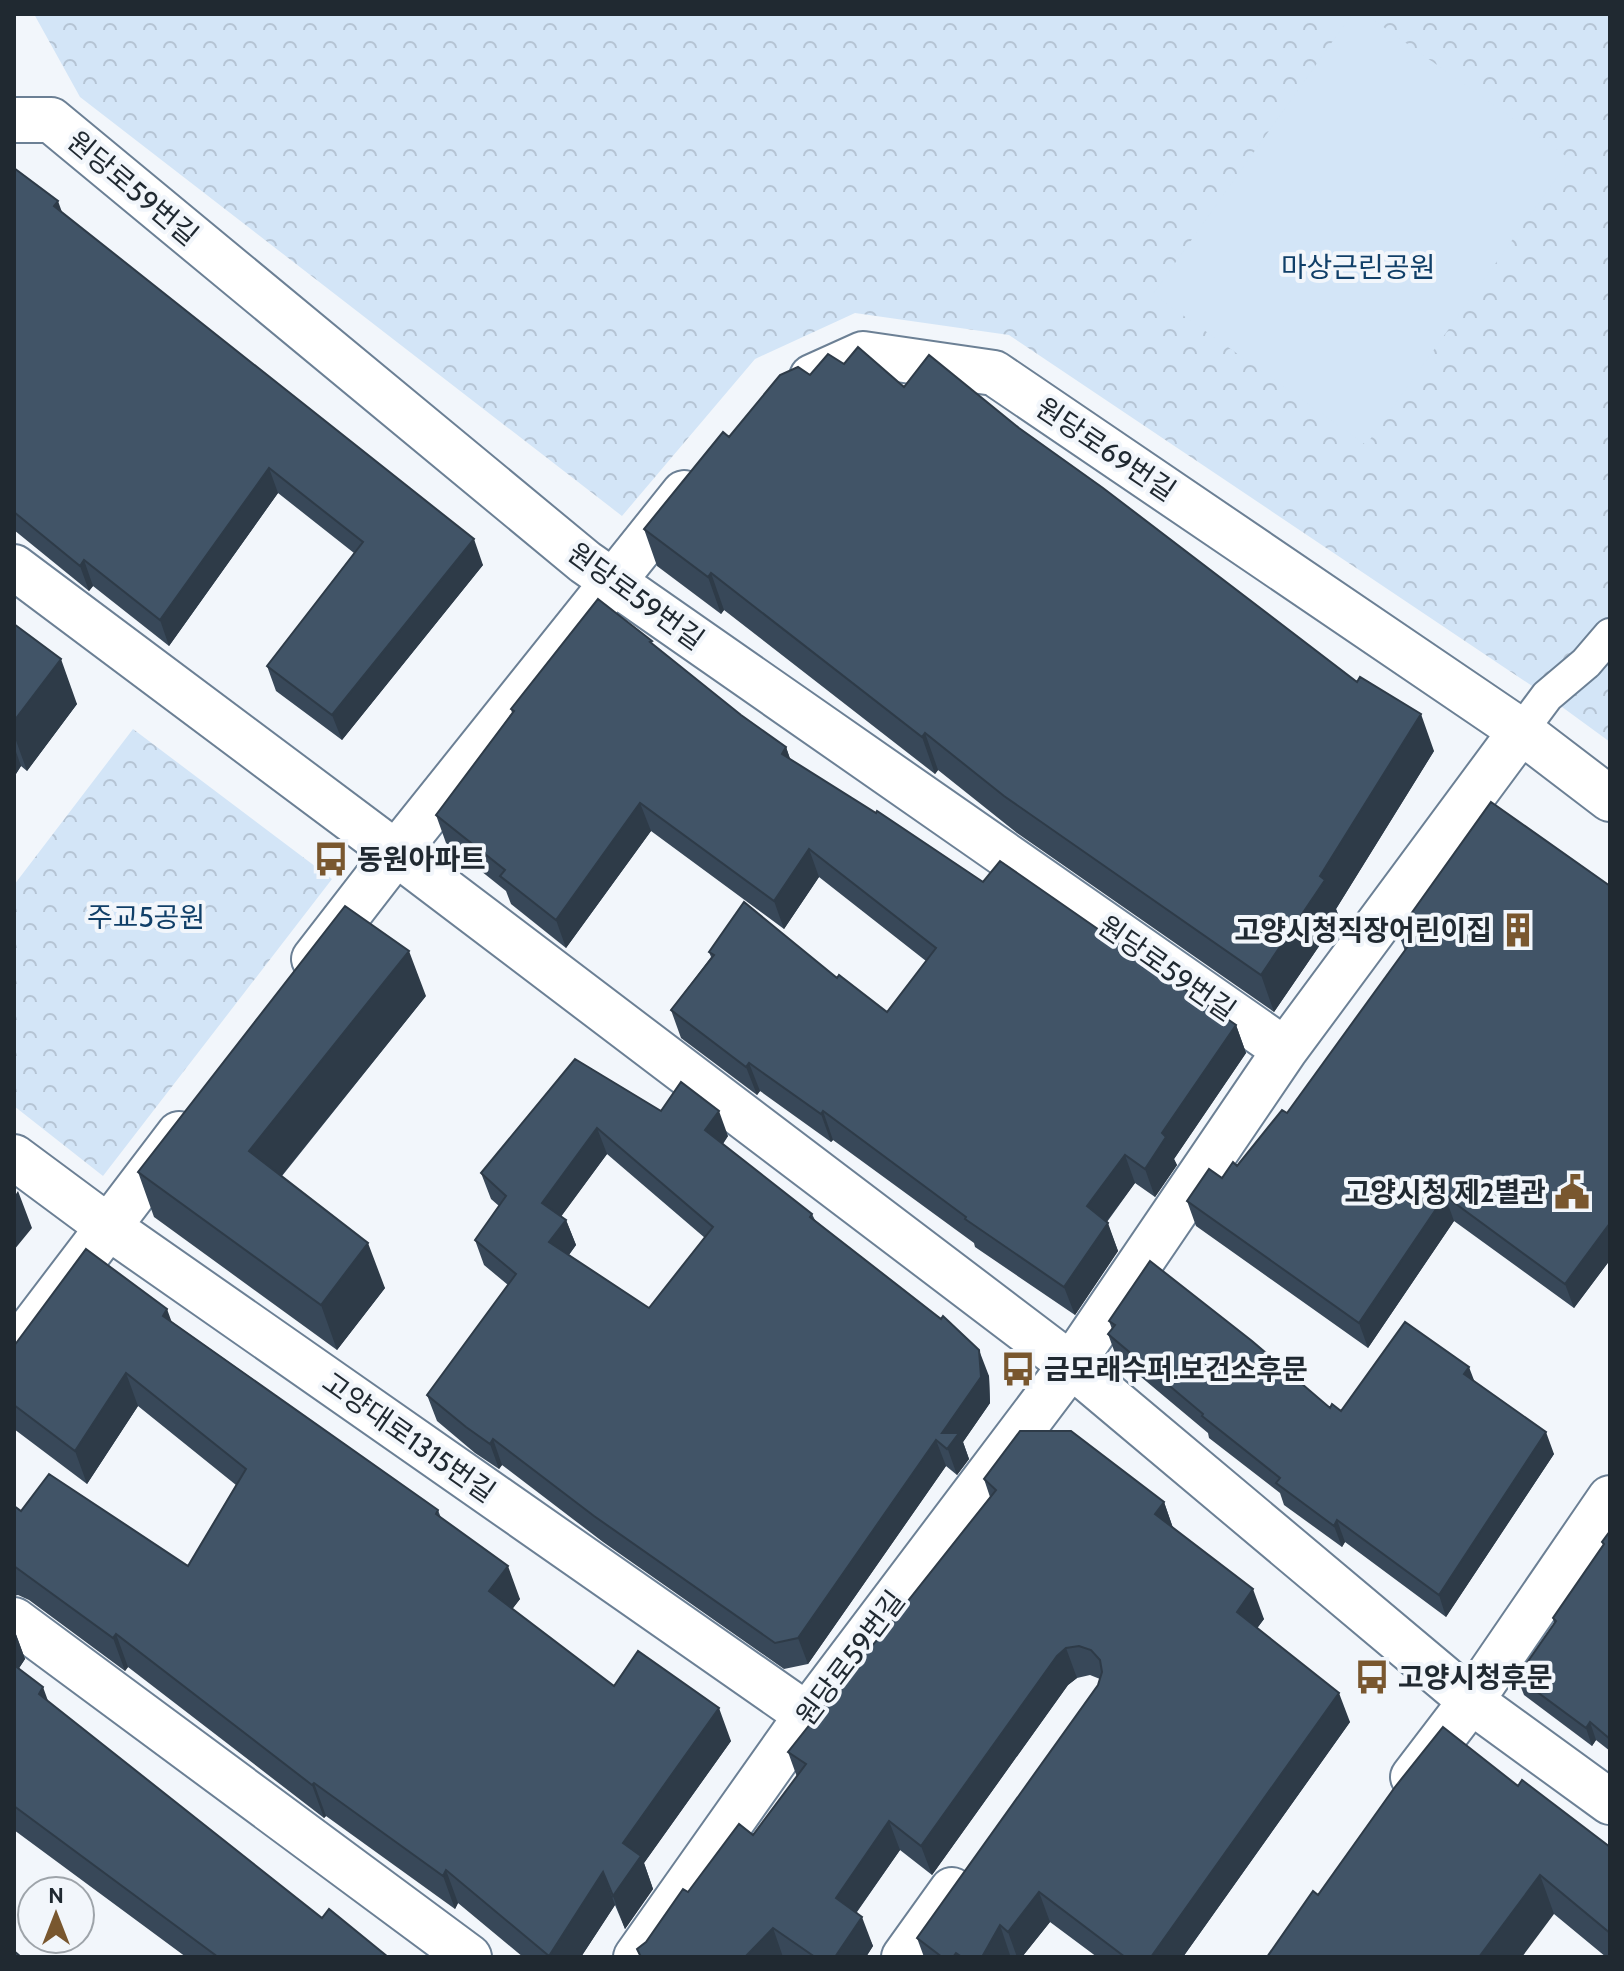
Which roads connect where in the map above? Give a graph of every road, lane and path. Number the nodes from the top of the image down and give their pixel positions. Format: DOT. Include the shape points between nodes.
graph roads {
  1 [pos="14,120"];
  2 [pos="777,392"];
  3 [pos="712,460"];
  4 [pos="14,567"];
  5 [pos="613,582"];
  6 [pos="1610,635"];
  7 [pos="1521,731"];
  8 [pos="1610,799"];
  9 [pos="396,853"];
  10 [pos="290,990"];
  11 [pos="1285,1050"];
  12 [pos="203,1102"];
  13 [pos="14,1157"];
  14 [pos="107,1226"];
  15 [pos="14,1351"];
  16 [pos="1071,1365"];
  17 [pos="1610,1498"];
  18 [pos="14,1620"];
  19 [pos="1471,1701"];
  20 [pos="807,1715"];
  21 [pos="1610,1802"];
  22 [pos="1387,1811"];
  23 [pos="978,1854"];
  24 [pos="469,1957"];
  25 [pos="636,1957"];
  26 [pos="904,1957"];
  1 -- 5 [label="street, 원당로59번길" via="51,120"];
  2 -- 7 [label="street, 원당로69번길" via="863,354 994,373"];
  3 -- 5 [label="street"];
  4 -- 9 [label="street"];
  5 -- 9 [label="street"];
  5 -- 11 [label="street, 원당로59번길"];
  6 -- 7 [label="lane" via="1547,696"];
  7 -- 8 [label="street, 원당로69번길"];
  7 -- 11 [label="street, 원당로59번길"];
  9 -- 10 [label="street"];
  9 -- 16 [label="street"];
  11 -- 16 [label="street, 원당로59번길"];
  12 -- 14 [label="street"];
  13 -- 14 [label="street, 고양대로1315번길"];
  14 -- 15 [label="street"];
  14 -- 20 [label="street, 고양대로1315번길"];
  16 -- 19 [label="street"];
  16 -- 20 [label="street, 원당로59번길"];
  17 -- 19 [label="street"];
  18 -- 24 [label="street"];
  19 -- 21 [label="street"];
  19 -- 22 [label="street"];
  20 -- 25 [label="street, 원당로59번길"];
  23 -- 26 [label="street"];
}
